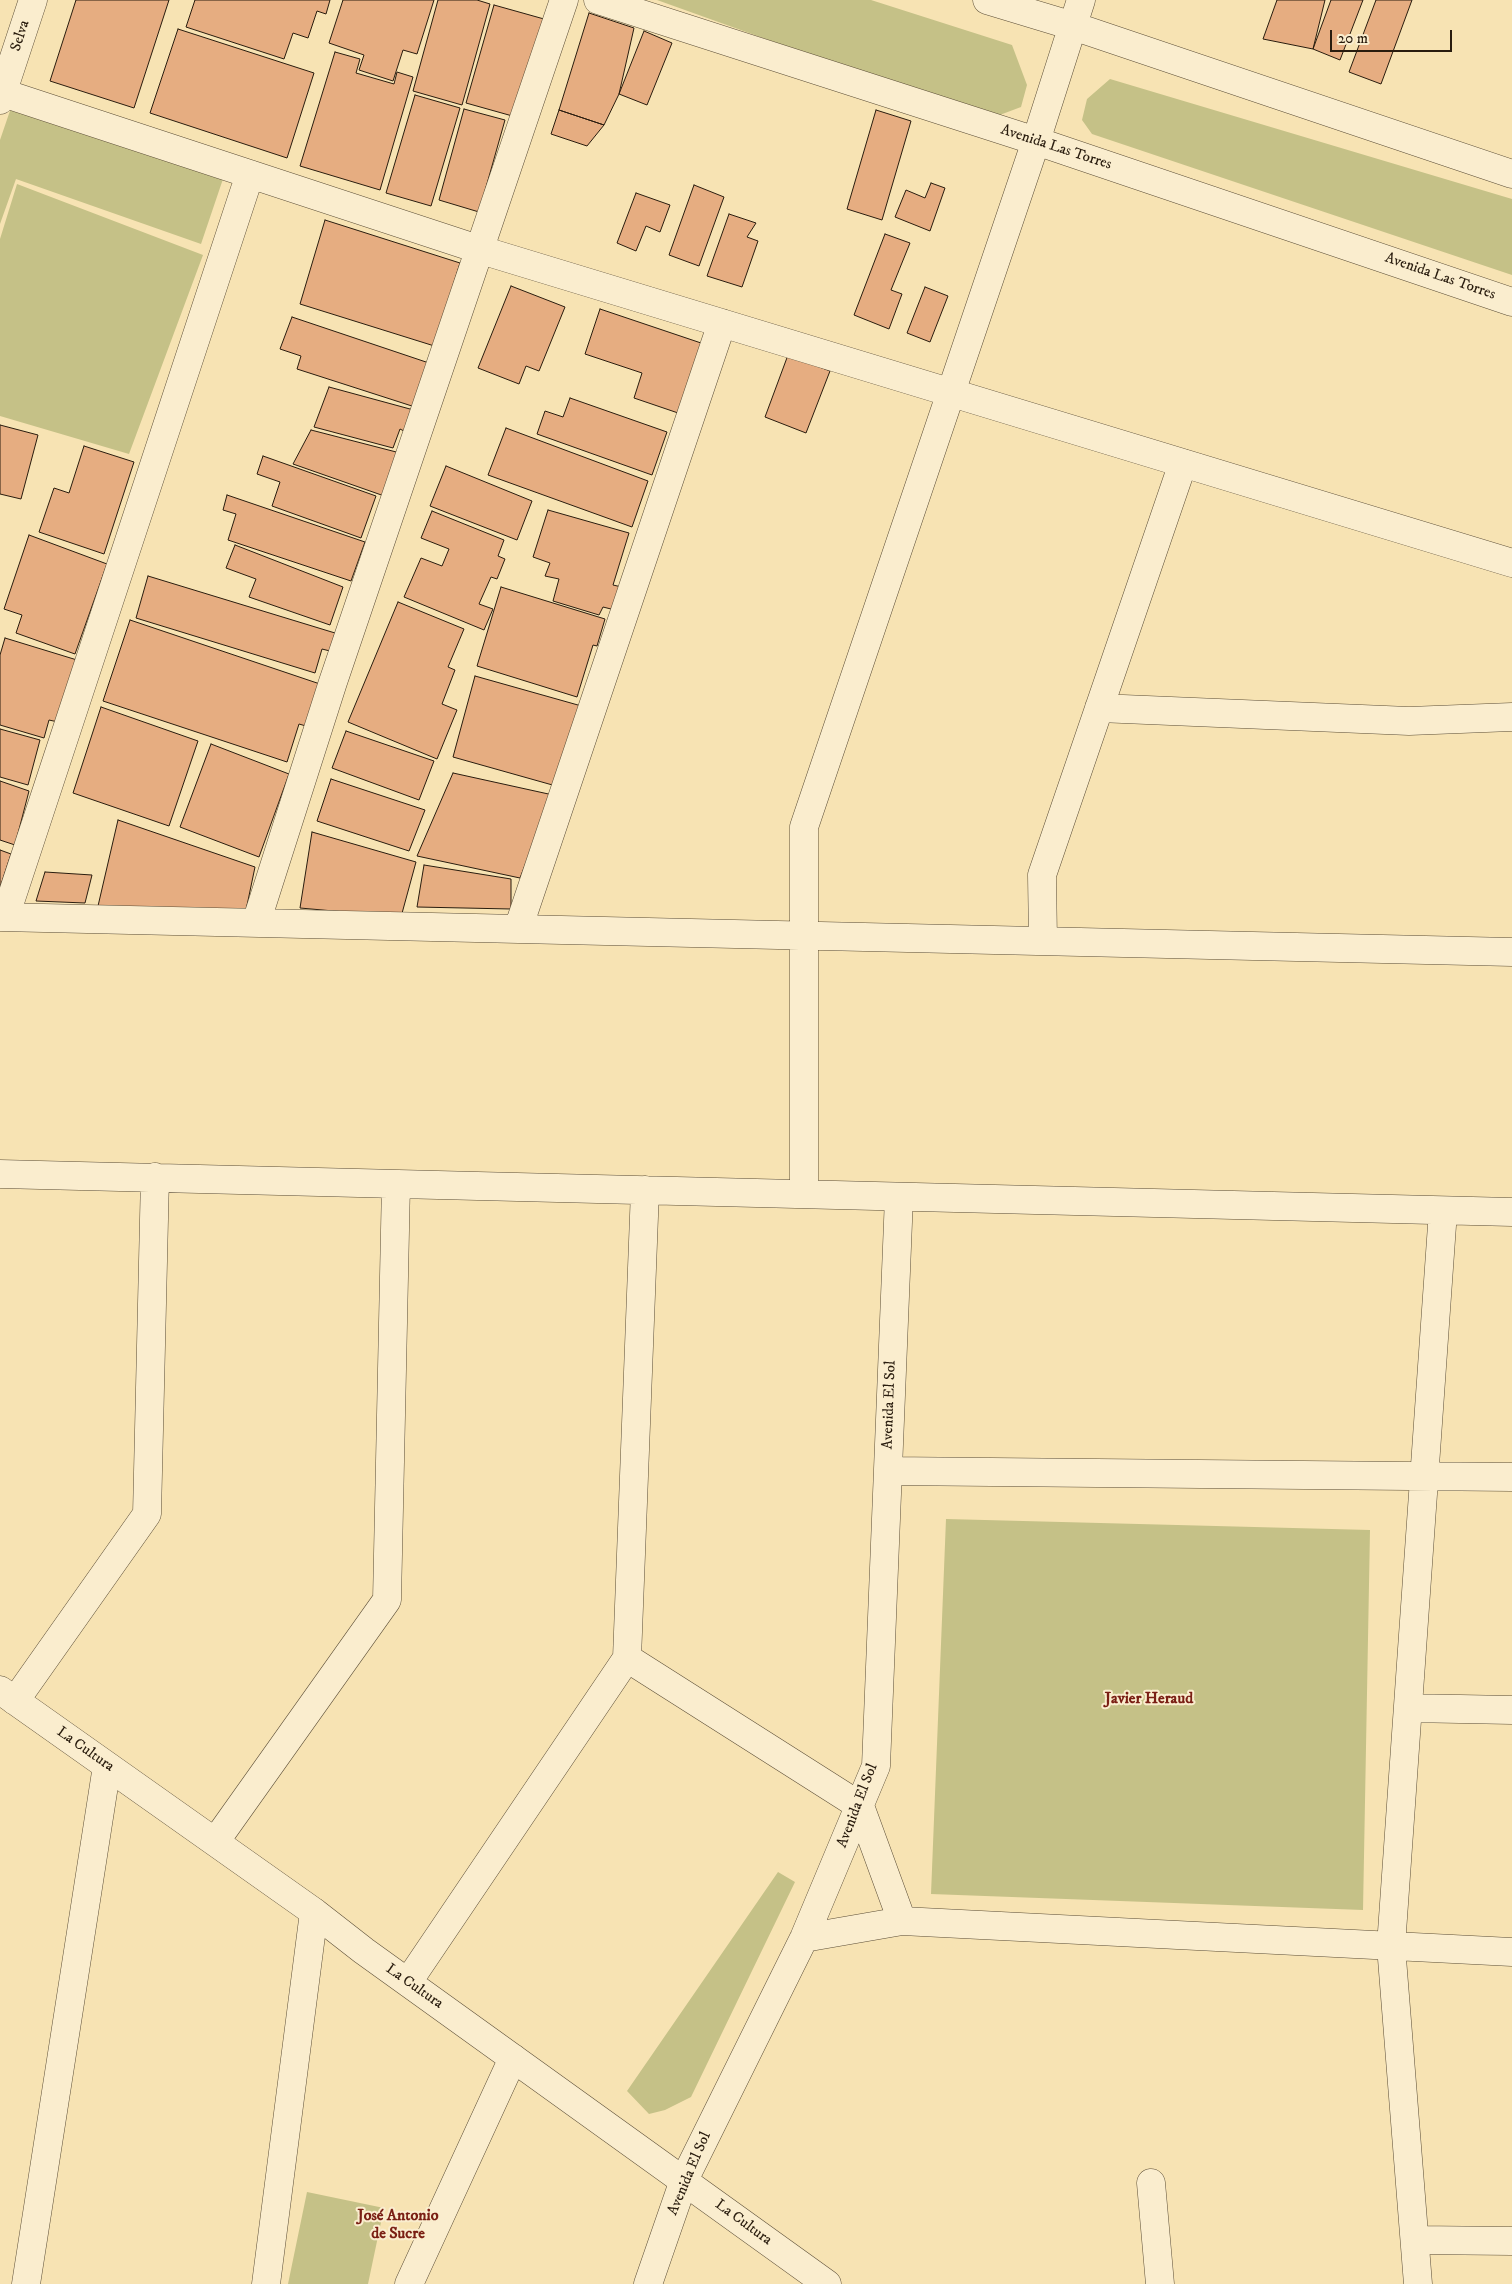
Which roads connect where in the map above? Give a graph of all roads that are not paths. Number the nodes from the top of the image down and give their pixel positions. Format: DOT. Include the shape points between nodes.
graph roads {
  1 [pos="33,0"];
  2 [pos="564,0"];
  3 [pos="598,0"];
  4 [pos="987,0"];
  5 [pos="1081,0"];
  6 [pos="1073,26"];
  7 [pos="1,95"];
  8 [pos="1036,141"];
  9 [pos="250,174"];
  10 [pos="1512,174"];
  11 [pos="481,250"];
  12 [pos="1512,302"];
  13 [pos="722,323"];
  14 [pos="951,392"];
  15 [pos="1183,463"];
  16 [pos="1512,563"];
  17 [pos="1099,708"];
  18 [pos="1512,717"];
  19 [pos="3,917"];
  20 [pos="256,923"];
  21 [pos="518,929"];
  22 [pos="804,936"];
  23 [pos="1043,941"];
  24 [pos="1512,952"];
  25 [pos="0,1174"];
  26 [pos="155,1177"];
  27 [pos="396,1184"];
  28 [pos="645,1190"];
  29 [pos="804,1194"];
  30 [pos="899,1197"];
  31 [pos="1443,1211"];
  32 [pos="1512,1212"];
  33 [pos="888,1471"];
  34 [pos="1424,1476"];
  35 [pos="1512,1477"];
  36 [pos="627,1658"];
  37 [pos="8,1695"];
  38 [pos="1408,1708"];
  39 [pos="1512,1710"];
  40 [pos="107,1766"];
  41 [pos="860,1806"];
  42 [pos="215,1842"];
  43 [pos="314,1912"];
  44 [pos="902,1921"];
  45 [pos="804,1938"];
  46 [pos="1391,1946"];
  47 [pos="1512,1952"];
  48 [pos="408,1982"];
  49 [pos="513,2058"];
  50 [pos="684,2180"];
  51 [pos="1151,2183"];
  52 [pos="1415,2240"];
  53 [pos="1512,2241"];
  54 [pos="26,2284"];
  55 [pos="266,2284"];
  56 [pos="409,2284"];
  57 [pos="648,2284"];
  58 [pos="827,2284"];
  59 [pos="1160,2284"];
  60 [pos="1418,2284"];
  1 -- 7 [label="street, Selva"];
  2 -- 11 [label="street"];
  3 -- 8 [label="street, Avenida Las Torres"];
  4 -- 6 [label="street"];
  5 -- 6 [label="street"];
  6 -- 8 [label="street"];
  6 -- 10 [label="street"];
  7 -- 9 [label="street"];
  8 -- 12 [label="street, Avenida Las Torres"];
  8 -- 14 [label="street"];
  9 -- 11 [label="street"];
  9 -- 19 [label="street"];
  11 -- 13 [label="street"];
  11 -- 20 [label="street" via="333,682"];
  13 -- 14 [label="street"];
  13 -- 21 [label="street"];
  14 -- 15 [label="street"];
  14 -- 22 [label="street" via="804,827"];
  15 -- 16 [label="street"];
  15 -- 17 [label="street"];
  17 -- 18 [label="street" via="1409,721"];
  17 -- 23 [label="street" via="1042,875"];
  19 -- 20 [label="street"];
  20 -- 21 [label="street"];
  21 -- 22 [label="street"];
  22 -- 23 [label="street"];
  22 -- 29 [label="street"];
  23 -- 24 [label="street"];
  25 -- 26 [label="street"];
  26 -- 27 [label="street"];
  26 -- 37 [label="street" via="147,1514"];
  27 -- 28 [label="street"];
  27 -- 42 [label="street" via="387,1600"];
  28 -- 29 [label="street"];
  28 -- 36 [label="street"];
  29 -- 30 [label="street"];
  30 -- 31 [label="street"];
  30 -- 33 [label="street, Avenida El Sol"];
  31 -- 32 [label="street"];
  31 -- 34 [label="street"];
  33 -- 34 [label="street"];
  33 -- 41 [label="street, Avenida El Sol" via="876,1766"];
  34 -- 35 [label="street"];
  34 -- 38 [label="street"];
  36 -- 41 [label="street"];
  36 -- 48 [label="street"];
  37 -- 40 [label="street, La Cultura"];
  38 -- 39 [label="street"];
  38 -- 46 [label="street"];
  40 -- 42 [label="street, La Cultura"];
  40 -- 54 [label="street"];
  41 -- 44 [label="street"];
  41 -- 45 [label="street, Avenida El Sol"];
  42 -- 43 [label="street, La Cultura"];
  43 -- 48 [label="street, La Cultura"];
  43 -- 55 [label="street"];
  44 -- 45 [label="street"];
  44 -- 46 [label="street"];
  45 -- 50 [label="street, Avenida El Sol"];
  46 -- 47 [label="street"];
  46 -- 52 [label="street"];
  48 -- 49 [label="street, La Cultura"];
  49 -- 50 [label="street, La Cultura"];
  49 -- 56 [label="street"];
  50 -- 57 [label="street, Avenida El Sol"];
  50 -- 58 [label="street, La Cultura"];
  51 -- 59 [label="street"];
  52 -- 53 [label="street"];
  52 -- 60 [label="street"];
}
